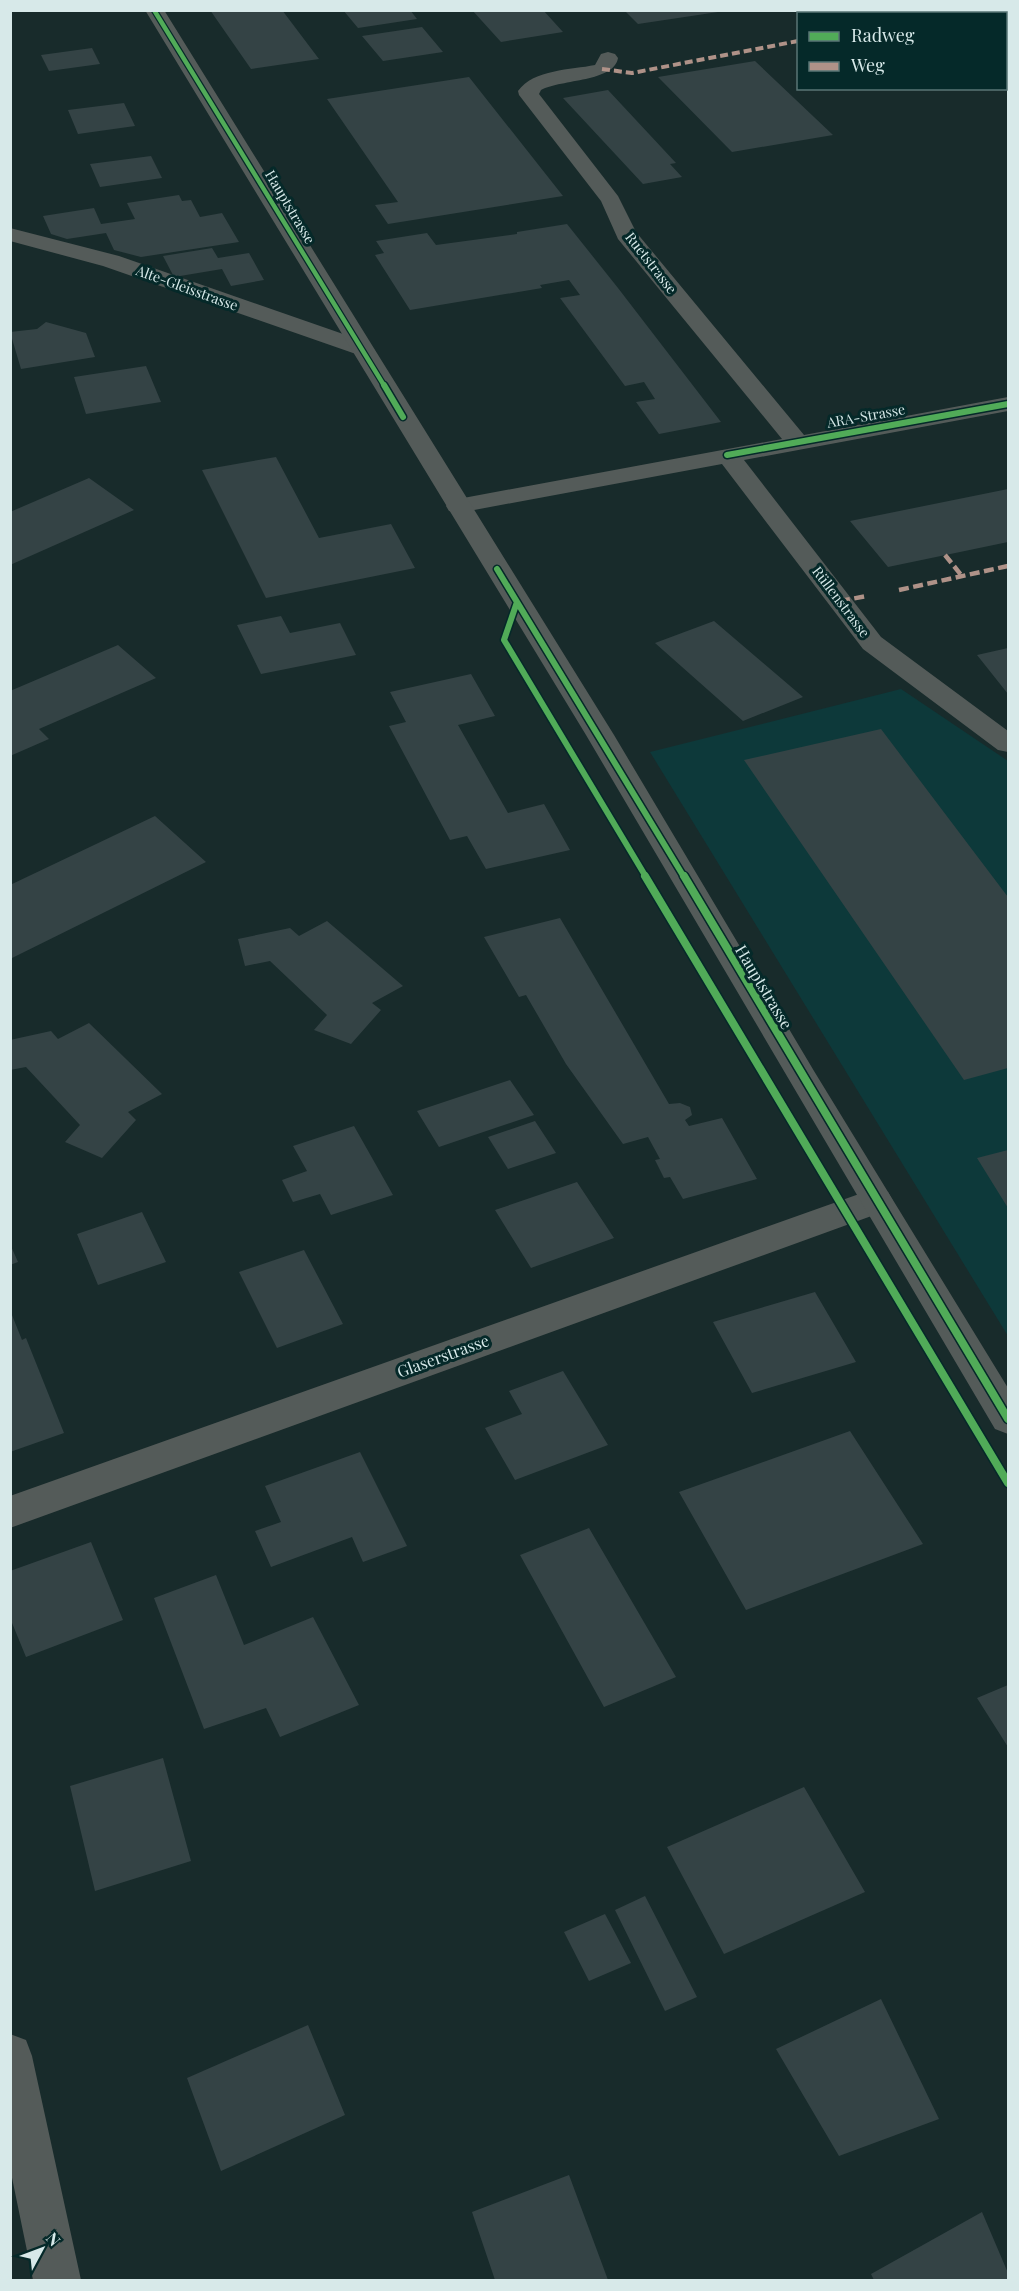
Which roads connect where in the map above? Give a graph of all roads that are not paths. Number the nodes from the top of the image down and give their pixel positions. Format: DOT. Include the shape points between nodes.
graph roads {
  1 [pos="154,10"];
  2 [pos="608,58"];
  3 [pos="10,234"];
  4 [pos="361,348"];
  5 [pos="1008,404"];
  6 [pos="797,442"];
  7 [pos="728,455"];
  8 [pos="458,506"];
  9 [pos="1008,744"];
  10 [pos="876,1201"];
  11 [pos="1008,1419"];
  12 [pos="10,1512"];
  13 [pos="14,2085"];
  14 [pos="57,2280"];
  1 -- 4 [label="street, Hauptstrasse"];
  2 -- 6 [label="street, Ruetstrasse" via="602,69 532,86 529,96 611,200 626,234"];
  3 -- 4 [label="street, Alte-Gleisstrasse" via="111,261"];
  4 -- 8 [label="street, Hauptstrasse"];
  5 -- 6 [label="street, ARA-Strasse"];
  6 -- 7 [label="street, ARA-Strasse"];
  7 -- 8 [label="street, ARA-Strasse"];
  7 -- 9 [label="street, Rüllenstrasse" via="872,643"];
  8 -- 10 [label="street, Hauptstrasse" via="600,735"];
  10 -- 11 [label="street, Hauptstrasse"];
  10 -- 12 [label="street, Glaserstrasse"];
  13 -- 14 [label="street"];
}
